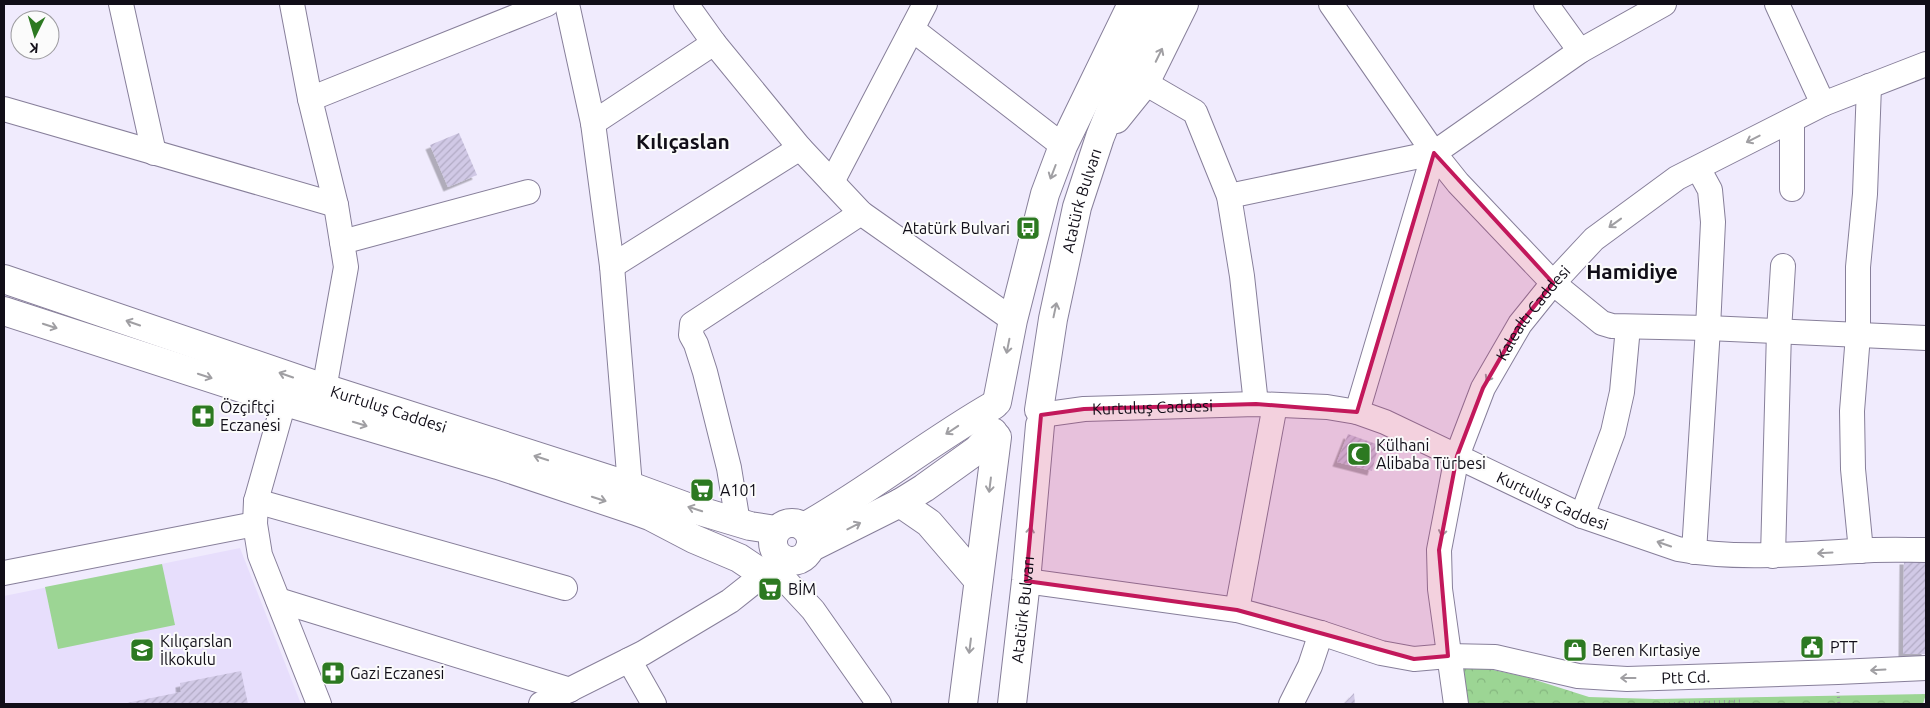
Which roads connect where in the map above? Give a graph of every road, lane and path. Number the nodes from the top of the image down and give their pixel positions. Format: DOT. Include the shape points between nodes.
graph roads {
  1 [pos="121,4"];
  2 [pos="292,4"];
  3 [pos="547,4"];
  4 [pos="567,4"];
  5 [pos="686,4"];
  6 [pos="925,4"];
  7 [pos="1120,4"];
  8 [pos="1132,4"];
  9 [pos="1159,4"];
  10 [pos="1184,4"];
  11 [pos="1331,4"];
  12 [pos="1546,4"];
  13 [pos="1664,4"];
  14 [pos="1777,4"];
  15 [pos="912,29"];
  16 [pos="714,43"];
  17 [pos="1580,51"];
  18 [pos="1926,64"];
  19 [pos="1145,83"];
  20 [pos="1869,86"];
  21 [pos="310,99"];
  22 [pos="1823,104"];
  23 [pos="4,109"];
  24 [pos="1792,120"];
  25 [pos="592,123"];
  26 [pos="1100,137"];
  27 [pos="1063,146"];
  28 [pos="800,148"];
  29 [pos="154,153"];
  30 [pos="1434,153"];
  31 [pos="1698,168"];
  32 [pos="832,182"];
  33 [pos="1792,189"];
  34 [pos="528,192"];
  35 [pos="1229,196"];
  36 [pos="336,205"];
  37 [pos="862,213"];
  38 [pos="342,242"];
  39 [pos="612,266"];
  40 [pos="1783,266"];
  41 [pos="4,279"];
  42 [pos="1553,282"];
  43 [pos="4,311"];
  44 [pos="1013,320"];
  45 [pos="1628,327"];
  46 [pos="1708,328"];
  47 [pos="1779,331"];
  48 [pos="1858,335"];
  49 [pos="1926,338"];
  50 [pos="322,400"];
  51 [pos="284,402"];
  52 [pos="1265,405"];
  53 [pos="1357,412"];
  54 [pos="1040,417"];
  55 [pos="995,419"];
  56 [pos="1457,456"];
  57 [pos="630,486"];
  58 [pos="900,503"];
  59 [pos="255,513"];
  60 [pos="1582,516"];
  61 [pos="738,523"];
  62 [pos="776,530"];
  63 [pos="807,538"];
  64 [pos="1926,550"];
  65 [pos="1861,551"];
  66 [pos="1694,552"];
  67 [pos="1773,556"];
  68 [pos="773,567"];
  69 [pos="4,573"];
  70 [pos="978,580"];
  71 [pos="1026,581"];
  72 [pos="565,588"];
  73 [pos="278,600"];
  74 [pos="1237,610"];
  75 [pos="1321,633"];
  76 [pos="1448,656"];
  77 [pos="629,660"];
  78 [pos="1926,668"];
  79 [pos="570,690"];
  80 [pos="319,704"];
  81 [pos="541,704"];
  82 [pos="654,704"];
  83 [pos="879,704"];
  84 [pos="963,704"];
  85 [pos="1012,704"];
  86 [pos="1291,704"];
  87 [pos="1456,704"];
  88 [pos="1664,704"];
  89 [pos="1740,704"];
  1 -- 29 [label="street"];
  2 -- 21 [label="street"];
  3 -- 21 [label="street"];
  4 -- 25 [label="street"];
  5 -- 16 [label="street"];
  6 -- 15 [label="street"];
  7 -- 27 [label="main road"];
  8 -- 27 [label="main road, Atatürk Bulvarı"];
  9 -- 26 [label="main road, Atatürk Bulvarı" via="1125,74"];
  19 -- 10 [label="main road, one-way"];
  11 -- 30 [label="street"];
  12 -- 17 [label="street"];
  13 -- 17 [label="street"];
  14 -- 22 [label="street"];
  15 -- 27 [label="street"];
  15 -- 32 [label="street"];
  16 -- 25 [label="street"];
  16 -- 28 [label="street"];
  17 -- 30 [label="street"];
  18 -- 20 [label="street, Kalealtı Caddesi"];
  19 -- 26 [label="main road"];
  19 -- 35 [label="street" via="1194,112"];
  20 -- 22 [label="street, Kalealtı Caddesi"];
  20 -- 48 [label="street" via="1865,194 1858,267"];
  21 -- 36 [label="street"];
  22 -- 24 [label="street, Kalealtı Caddesi"];
  23 -- 29 [label="street"];
  24 -- 31 [label="street, Kalealtı Caddesi, one-way"];
  24 -- 33 [label="street"];
  25 -- 39 [label="street"];
  54 -- 26 [label="main road, Atatürk Bulvarı, one-way" via="1053,318 1077,207"];
  27 -- 44 [label="main road, Atatürk Bulvarı, one-way" via="1045,194"];
  28 -- 32 [label="street"];
  28 -- 39 [label="street"];
  29 -- 36 [label="street"];
  30 -- 35 [label="street"];
  30 -- 42 [label="street" via="1458,183"];
  30 -- 53 [label="street"];
  31 -- 42 [label="street, Kalealtı Caddesi, one-way" via="1677,178 1594,239"];
  31 -- 46 [label="street" via="1710,190 1713,222"];
  32 -- 37 [label="street"];
  34 -- 38 [label="street"];
  35 -- 52 [label="street"];
  36 -- 38 [label="street"];
  37 -- 44 [label="street"];
  37 -- 61 [label="street" via="692,324 691,335 705,372 729,468"];
  38 -- 50 [label="street" via="346,267"];
  39 -- 57 [label="street"];
  40 -- 47 [label="street"];
  50 -- 41 [label="main road, Kurtuluş Caddesi, one-way"];
  42 -- 45 [label="street" via="1602,323"];
  42 -- 56 [label="street, Kalealtı Caddesi, one-way" via="1520,324 1483,388"];
  43 -- 51 [label="main road, one-way"];
  44 -- 55 [label="main road, Atatürk Bulvarı, one-way"];
  45 -- 46 [label="street"];
  45 -- 60 [label="street" via="1622,392 1613,432"];
  46 -- 47 [label="street"];
  46 -- 66 [label="street"];
  47 -- 48 [label="street"];
  47 -- 67 [label="street"];
  48 -- 49 [label="street"];
  48 -- 65 [label="street" via="1852,411 1853,469"];
  50 -- 51 [label="main road"];
  57 -- 50 [label="main road, Kurtuluş Caddesi, one-way"];
  50 -- 68 [label="main road, one-way" via="498,466 650,516 739,558"];
  51 -- 59 [label="street"];
  52 -- 53 [label="street, Kurtuluş Caddesi" via="1327,407"];
  52 -- 54 [label="street, Kurtuluş Caddesi" via="1084,409"];
  52 -- 74 [label="street"];
  53 -- 56 [label="street, Kurtuluş Caddesi"];
  54 -- 55 [label="main road" via="1028,398 1020,395 1004,397"];
  54 -- 55 [label="main road" via="1032,438 1018,445 1010,444"];
  71 -- 54 [label="main road, Atatürk Bulvarı, one-way"];
  55 -- 58 [label="main road" via="977,450"];
  55 -- 63 [label="main road, one-way" via="957,426 877,481"];
  55 -- 70 [label="main road, Atatürk Bulvarı, one-way"];
  56 -- 60 [label="street, Kurtuluş Caddesi"];
  56 -- 76 [label="street, Kalealtı Caddesi, one-way" via="1439,550"];
  61 -- 57 [label="main road, Kurtuluş Caddesi, one-way"];
  63 -- 58 [label="main road, one-way"];
  58 -- 70 [label="main road" via="929,523"];
  59 -- 69 [label="street"];
  59 -- 72 [label="street"];
  59 -- 73 [label="street" via="260,555"];
  66 -- 60 [label="street, Kurtuluş Caddesi, one-way"];
  61 -- 62 [label="main road, Kurtuluş Caddesi"];
  62 -- 63 [label="main road" via="785,523 797,523"];
  62 -- 68 [label="main road" via="772,546 778,556"];
  63 -- 68 [label="main road" via="807,554 796,561"];
  64 -- 65 [label="street, Kurtuluş Caddesi"];
  65 -- 67 [label="street, Kurtuluş Caddesi, one-way"];
  66 -- 67 [label="street, Kurtuluş Caddesi"];
  68 -- 77 [label="street" via="730,601"];
  68 -- 83 [label="street" via="813,610"];
  70 -- 84 [label="main road, Atatürk Bulvarı, one-way"];
  71 -- 74 [label="street, Ptt Cd."];
  71 -- 85 [label="main road, Atatürk Bulvarı"];
  73 -- 79 [label="street"];
  73 -- 80 [label="street"];
  74 -- 75 [label="street, Ptt Cd."];
  75 -- 76 [label="street, Ptt Cd." via="1381,653 1414,659"];
  75 -- 86 [label="street" via="1310,666"];
  78 -- 76 [label="street, Ptt Cd., one-way" via="1627,679 1578,676 1495,657"];
  76 -- 87 [label="street, Kalealtı Caddesi"];
  77 -- 79 [label="street"];
  77 -- 82 [label="street"];
  79 -- 81 [label="street"];
  88 -- 89 [label="path" via="1740,701"];
}
